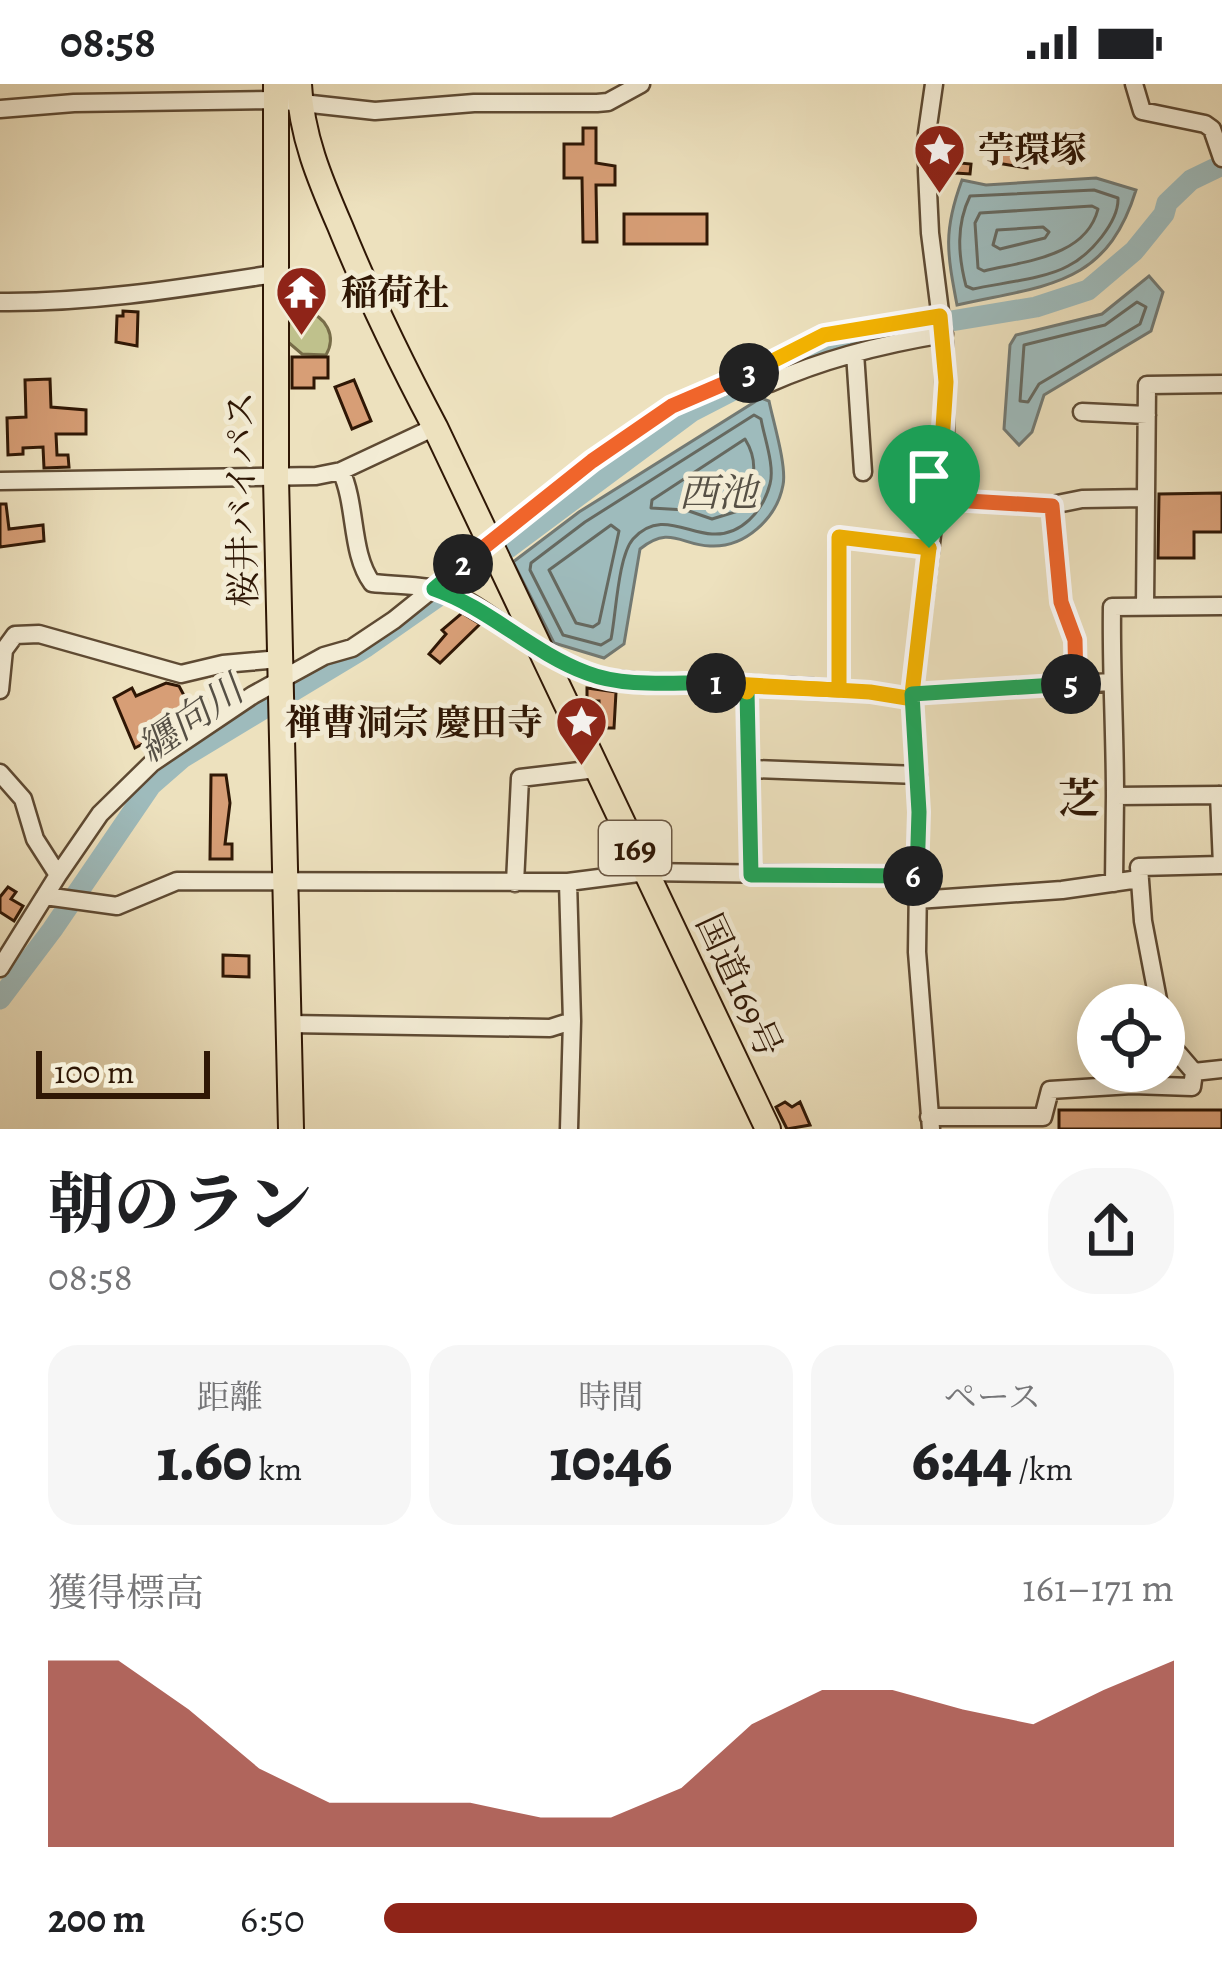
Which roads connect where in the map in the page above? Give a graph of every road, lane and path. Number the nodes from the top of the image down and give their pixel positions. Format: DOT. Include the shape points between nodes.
graph roads {
  1 [pos="641,84"];
  2 [pos="934,84"];
  3 [pos="1134,84"];
  4 [pos="287,93"];
  5 [pos="0,109"];
  6 [pos="1222,158"];
  7 [pos="274,274"];
  8 [pos="0,302"];
  9 [pos="942,325"];
  10 [pos="855,353"];
  11 [pos="770,383"];
  12 [pos="1222,385"];
  13 [pos="1082,412"];
  14 [pos="1147,415"];
  15 [pos="435,428"];
  16 [pos="341,471"];
  17 [pos="863,472"];
  18 [pos="277,478"];
  19 [pos="0,481"];
  20 [pos="1146,498"];
  21 [pos="935,499"];
  22 [pos="1052,506"];
  23 [pos="489,542"];
  24 [pos="929,548"];
  25 [pos="435,589"];
  26 [pos="1222,606"];
  27 [pos="1144,607"];
  28 [pos="539,649"];
  29 [pos="1111,682"];
  30 [pos="1076,684"];
  31 [pos="281,685"];
  32 [pos="747,686"];
  33 [pos="0,690"];
  34 [pos="839,690"];
  35 [pos="912,694"];
  36 [pos="752,769"];
  37 [pos="596,770"];
  38 [pos="0,773"];
  39 [pos="918,775"];
  40 [pos="1220,794"];
  41 [pos="1115,796"];
  42 [pos="1221,865"];
  43 [pos="646,872"];
  44 [pos="58,874"];
  45 [pos="751,875"];
  46 [pos="917,876"];
  47 [pos="1139,879"];
  48 [pos="286,880"];
  49 [pos="568,882"];
  50 [pos="515,883"];
  51 [pos="1114,883"];
  52 [pos="48,897"];
  53 [pos="917,900"];
  54 [pos="0,968"];
  55 [pos="1156,984"];
  56 [pos="572,1021"];
  57 [pos="289,1024"];
  58 [pos="1185,1061"];
  59 [pos="1222,1069"];
  60 [pos="1194,1072"];
  61 [pos="930,1123"];
  62 [pos="291,1129"];
  63 [pos="569,1129"];
  64 [pos="768,1129"];
  1 -- 4 [label="street" via="608,102 375,111"];
  2 -- 9 [label="street" via="927,171"];
  3 -- 6 [label="street" via="1142,111 1212,129"];
  4 -- 5 [label="street"];
  4 -- 7 [label="highway, 桜井バイパス"];
  4 -- 15 [label="highway, 国道169号 / 169" via="377,317"];
  7 -- 8 [label="street" via="157,292"];
  7 -- 18 [label="highway, 桜井バイパス"];
  9 -- 10 [label="street"];
  9 -- 21 [label="street" via="945,432"];
  9 -- 23 [label="street" via="824,335 672,406"];
  10 -- 11 [label="street"];
  10 -- 17 [label="street"];
  12 -- 14 [label="street" via="1147,385"];
  13 -- 14 [label="street"];
  14 -- 20 [label="street"];
  15 -- 16 [label="street"];
  15 -- 23 [label="highway, 国道169号 / 169"];
  16 -- 18 [label="street"];
  16 -- 25 [label="street" via="371,584"];
  18 -- 19 [label="street"];
  18 -- 31 [label="highway, 桜井バイパス"];
  20 -- 22 [label="street"];
  20 -- 27 [label="street"];
  21 -- 22 [label="street"];
  21 -- 24 [label="street"];
  22 -- 30 [label="street"];
  23 -- 25 [label="street"];
  23 -- 28 [label="highway, 国道169号 / 169"];
  24 -- 34 [label="street" via="839,537"];
  24 -- 35 [label="street"];
  25 -- 28 [label="street"];
  25 -- 31 [label="street" via="352,648"];
  26 -- 27 [label="street"];
  27 -- 29 [label="street" via="1112,607"];
  28 -- 32 [label="street" via="622,681"];
  28 -- 37 [label="highway, 国道169号 / 169"];
  29 -- 30 [label="street"];
  29 -- 41 [label="street"];
  30 -- 35 [label="street"];
  31 -- 33 [label="street" via="223,664 181,674 39,634 15,635 4,650"];
  31 -- 44 [label="street" via="152,763 100,814"];
  31 -- 48 [label="highway, 桜井バイパス"];
  32 -- 34 [label="street"];
  32 -- 36 [label="street"];
  34 -- 35 [label="street"];
  35 -- 39 [label="street"];
  36 -- 39 [label="street"];
  36 -- 45 [label="street"];
  37 -- 43 [label="highway, 国道169号 / 169"];
  37 -- 50 [label="street" via="518,781"];
  38 -- 44 [label="street" via="23,799 35,839"];
  39 -- 46 [label="street"];
  40 -- 41 [label="street"];
  40 -- 42 [label="street"];
  41 -- 51 [label="street"];
  42 -- 47 [label="street" via="1139,866"];
  43 -- 45 [label="street"];
  43 -- 49 [label="street"];
  43 -- 64 [label="highway, 国道169号 / 169"];
  44 -- 52 [label="street"];
  45 -- 46 [label="street"];
  46 -- 53 [label="street"];
  47 -- 51 [label="street"];
  47 -- 55 [label="street"];
  48 -- 50 [label="street"];
  48 -- 52 [label="street" via="177,881 117,906"];
  48 -- 57 [label="highway, 桜井バイパス"];
  49 -- 50 [label="street"];
  49 -- 56 [label="street"];
  51 -- 53 [label="street"];
  52 -- 54 [label="street"];
  53 -- 61 [label="street"];
  56 -- 57 [label="street" via="550,1028"];
  56 -- 63 [label="street"];
  57 -- 62 [label="highway, 桜井バイパス"];
  58 -- 60 [label="street"];
  59 -- 60 [label="street"];
  60 -- 61 [label="street" via="1192,1087 1050,1090 1043,1117"];
}
